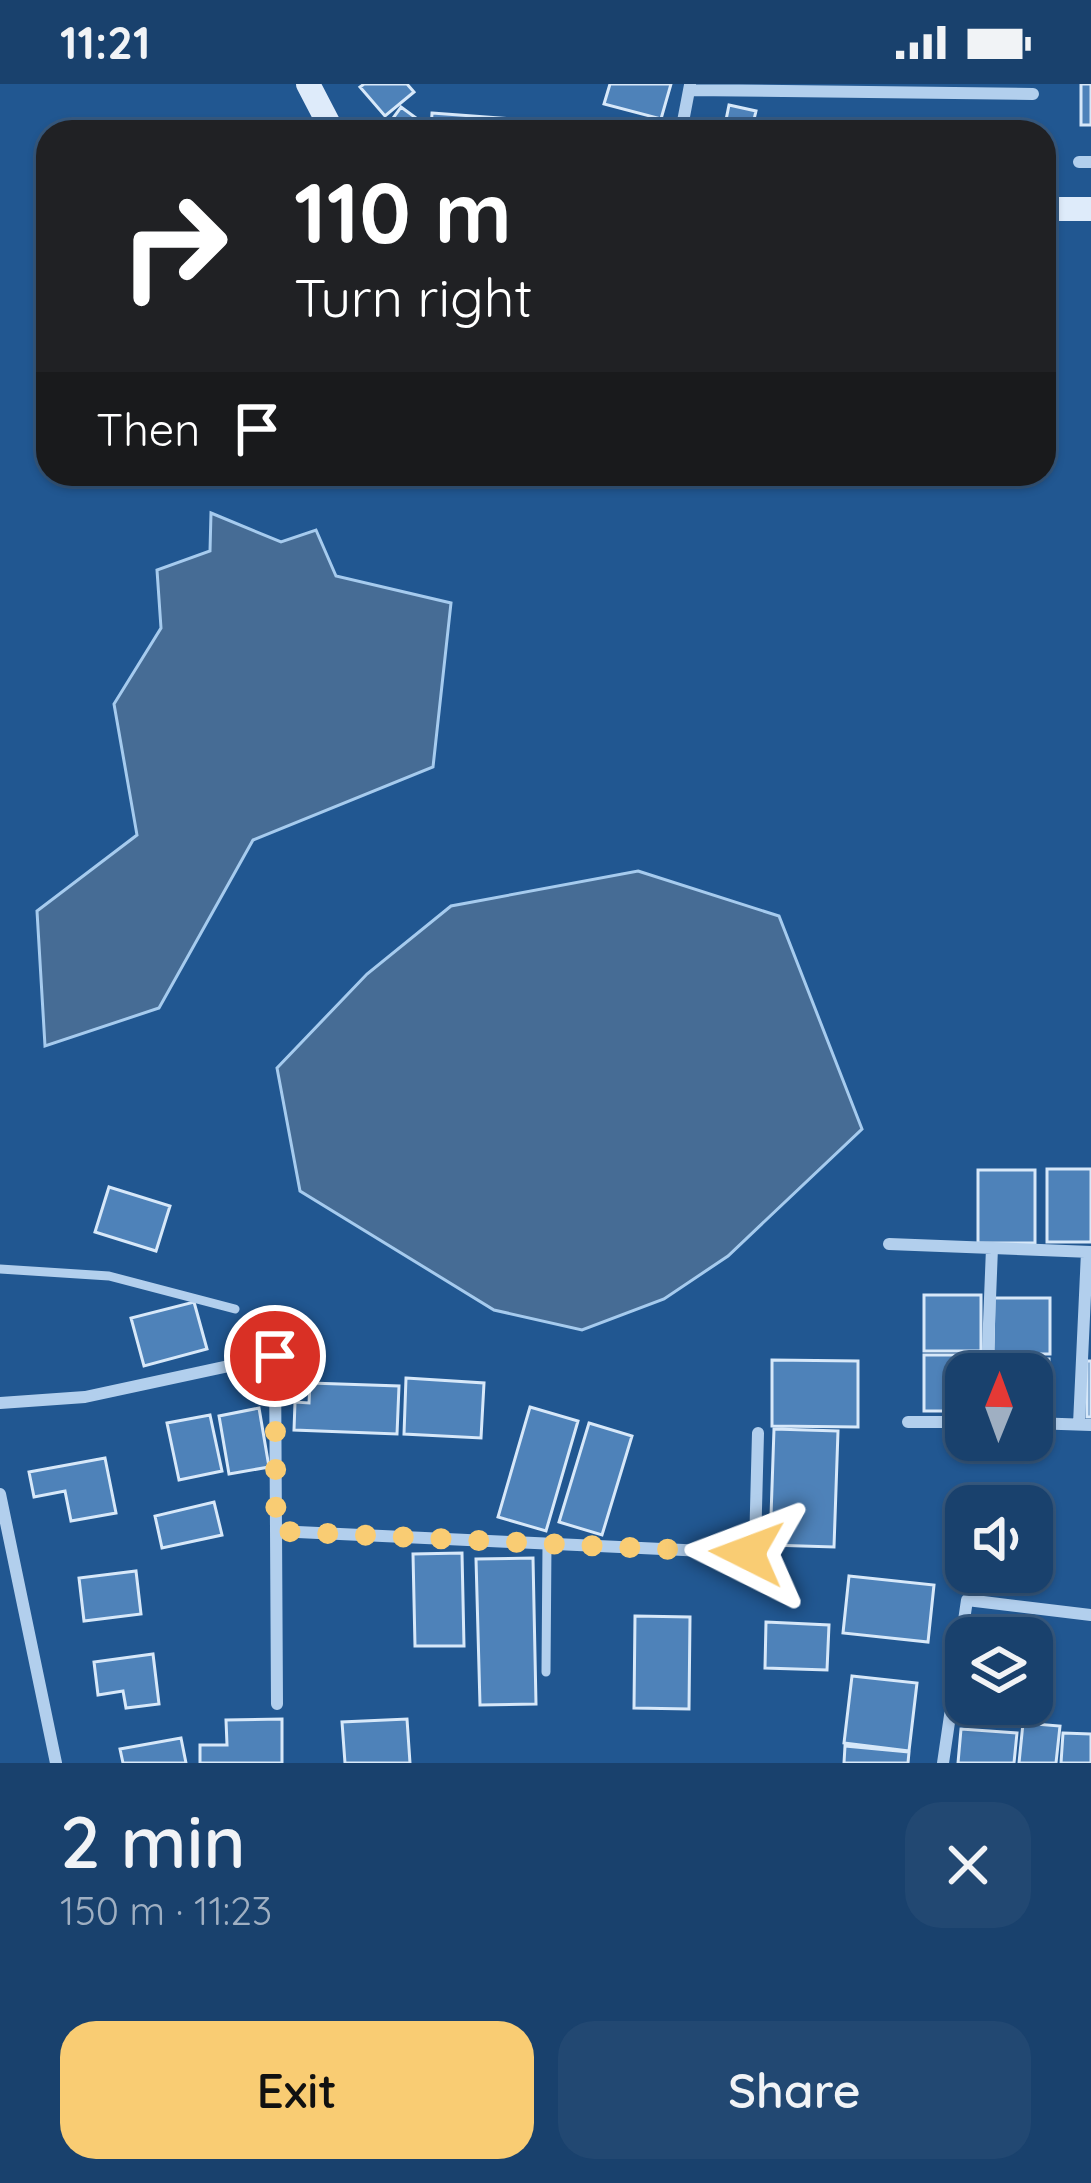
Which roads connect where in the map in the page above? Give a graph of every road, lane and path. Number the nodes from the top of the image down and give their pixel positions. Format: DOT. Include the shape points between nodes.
graph roads {
  1 [pos="308,84"];
  2 [pos="690,87"];
  3 [pos="1033,94"];
  4 [pos="327,120"];
  5 [pos="683,120"];
  6 [pos="1056,208"];
  7 [pos="1091,208"];
  8 [pos="889,1244"];
  9 [pos="992,1248"];
  10 [pos="1089,1252"];
  11 [pos="0,1269"];
  12 [pos="235,1310"];
  13 [pos="988,1353"];
  14 [pos="0,1403"];
  15 [pos="908,1422"];
  16 [pos="945,1422"];
  17 [pos="1053,1424"];
  18 [pos="1085,1425"];
  19 [pos="758,1432"];
  20 [pos="0,1494"];
  21 [pos="276,1531"];
  22 [pos="547,1543"];
  23 [pos="1091,1615"];
  24 [pos="546,1672"];
  25 [pos="278,1704"];
  26 [pos="56,1763"];
  27 [pos="943,1763"];
  1 -- 4 [label="street"];
  2 -- 3 [label="street"];
  2 -- 5 [label="street"];
  6 -- 7 [label="street"];
  8 -- 9 [label="street"];
  9 -- 10 [label="street"];
  9 -- 13 [label="street"];
  10 -- 18 [label="street"];
  11 -- 12 [label="lane" via="109,1276"];
  14 -- 21 [label="street" via="86,1397 275,1356"];
  15 -- 16 [label="street"];
  17 -- 18 [label="street"];
  19 -- 22 [label="street" via="755,1547 747,1553"];
  20 -- 26 [label="street"];
  21 -- 22 [label="street"];
  21 -- 25 [label="street"];
  22 -- 24 [label="lane"];
  23 -- 27 [label="street" via="967,1600"];
}
